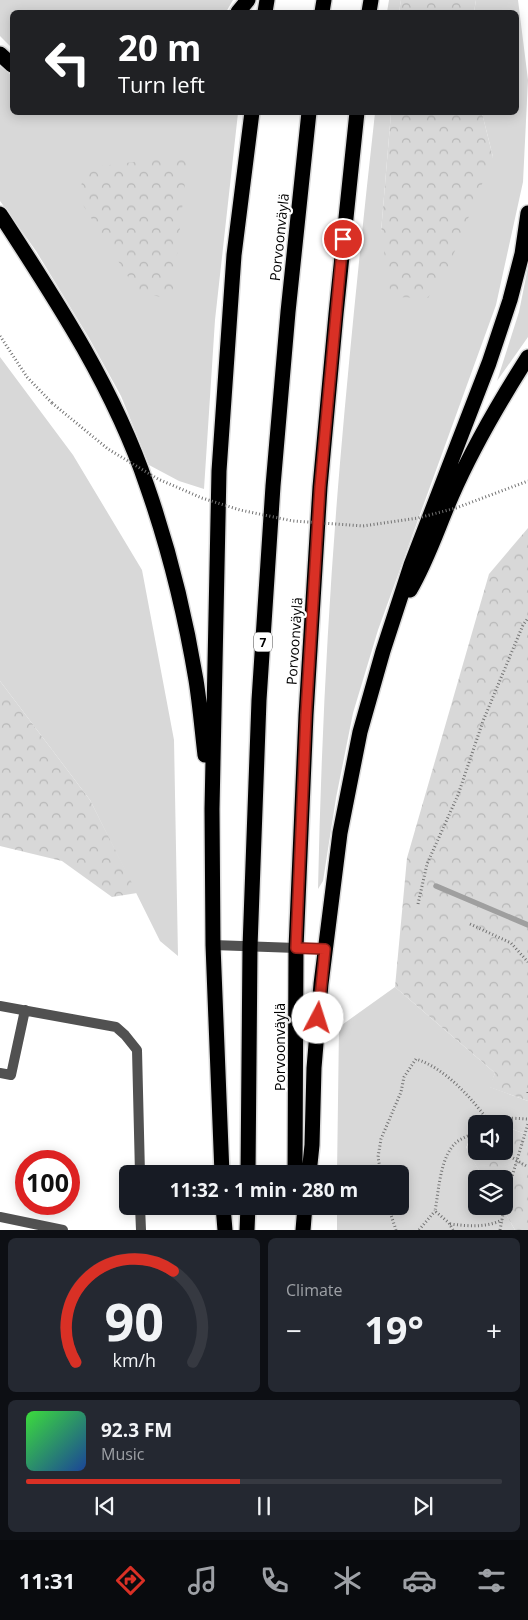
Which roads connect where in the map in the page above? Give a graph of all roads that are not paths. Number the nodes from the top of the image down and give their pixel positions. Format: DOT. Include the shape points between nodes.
graph roads {
  1 [pos="248,0"];
  2 [pos="240,10"];
  3 [pos="0,54"];
  4 [pos="10,63"];
  5 [pos="252,115"];
  6 [pos="309,115"];
  7 [pos="357,115"];
  8 [pos="528,212"];
  9 [pos="0,214"];
  10 [pos="528,357"];
  11 [pos="395,614"];
  12 [pos="212,808"];
  13 [pos="213,945"];
  14 [pos="250,946"];
  15 [pos="296,948"];
  16 [pos="325,949"];
  17 [pos="0,1006"];
  18 [pos="25,1010"];
  19 [pos="0,1072"];
  20 [pos="140,1165"];
  21 [pos="222,1165"];
  22 [pos="248,1165"];
  23 [pos="295,1165"];
  24 [pos="310,1165"];
  25 [pos="140,1215"];
  26 [pos="224,1215"];
  27 [pos="248,1215"];
  28 [pos="295,1215"];
  29 [pos="305,1215"];
  30 [pos="0,1217"];
  31 [pos="63,1230"];
  32 [pos="141,1230"];
  33 [pos="225,1230"];
  34 [pos="247,1230"];
  35 [pos="295,1230"];
  36 [pos="303,1230"];
  1 -- 2 [label="highway"];
  3 -- 4 [label="highway"];
  5 -- 12 [label="highway" via="234,255 219,471"];
  6 -- 14 [label="highway, Porvoonväylä / 7" via="273,486 259,700"];
  7 -- 15 [label="highway, Porvoonväylä" via="320,487"];
  8 -- 11 [label="highway" via="522,254 510,300"];
  9 -- 12 [label="highway" via="78,339 115,409 147,485 177,584 196,681"];
  10 -- 11 [label="highway" via="503,396 452,494 422,569"];
  11 -- 16 [label="highway" via="360,732 340,833"];
  12 -- 13 [label="highway"];
  13 -- 14 [label="lane"];
  13 -- 21 [label="highway"];
  14 -- 15 [label="lane"];
  14 -- 22 [label="highway, Porvoonväylä / 7"];
  15 -- 16 [label="lane"];
  15 -- 23 [label="highway, Porvoonväylä"];
  16 -- 24 [label="highway" via="314,1068"];
  17 -- 18 [label="lane"];
  18 -- 19 [label="lane" via="11,1075"];
  18 -- 20 [label="lane" via="116,1027 137,1050"];
  25 -- 32 [label="lane"];
  26 -- 33 [label="highway"];
  27 -- 34 [label="highway"];
  28 -- 35 [label="highway"];
  29 -- 36 [label="highway"];
  30 -- 31 [label="lane"];
}
